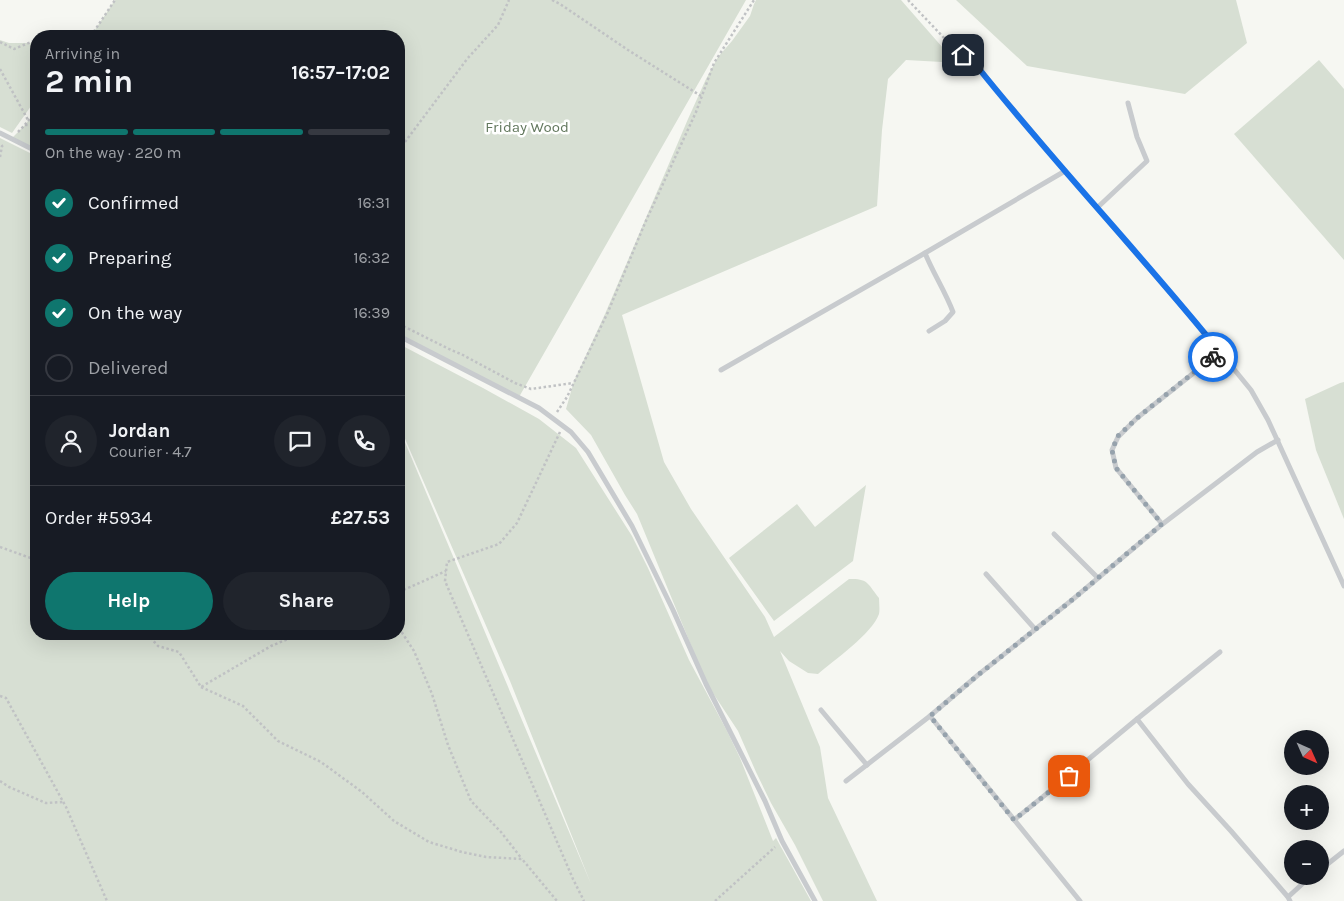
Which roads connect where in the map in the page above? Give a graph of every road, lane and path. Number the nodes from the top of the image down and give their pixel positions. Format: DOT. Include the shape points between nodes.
graph roads {
  1 [pos="115,0"];
  2 [pos="509,0"];
  3 [pos="552,0"];
  4 [pos="754,0"];
  5 [pos="908,0"];
  6 [pos="95,30"];
  7 [pos="0,42"];
  8 [pos="30,42"];
  9 [pos="950,45"];
  10 [pos="0,69"];
  11 [pos="701,96"];
  12 [pos="1128,103"];
  13 [pos="30,118"];
  14 [pos="28,121"];
  15 [pos="25,125"];
  16 [pos="30,125"];
  17 [pos="0,132"];
  18 [pos="12,138"];
  19 [pos="405,142"];
  20 [pos="30,148"];
  21 [pos="0,157"];
  22 [pos="1065,172"];
  23 [pos="1098,208"];
  24 [pos="925,253"];
  25 [pos="405,327"];
  26 [pos="928,332"];
  27 [pos="405,339"];
  28 [pos="1220,352"];
  29 [pos="721,370"];
  30 [pos="508,380"];
  31 [pos="573,383"];
  32 [pos="504,389"];
  33 [pos="553,418"];
  34 [pos="560,433"];
  35 [pos="1278,440"];
  36 [pos="1162,524"];
  37 [pos="1054,534"];
  38 [pos="0,547"];
  39 [pos="30,558"];
  40 [pos="446,571"];
  41 [pos="986,574"];
  42 [pos="1098,578"];
  43 [pos="1344,586"];
  44 [pos="405,589"];
  45 [pos="1035,629"];
  46 [pos="405,637"];
  47 [pos="152,640"];
  48 [pos="286,640"];
  49 [pos="1220,652"];
  50 [pos="202,687"];
  51 [pos="0,696"];
  52 [pos="821,710"];
  53 [pos="930,716"];
  54 [pos="1137,719"];
  55 [pos="867,765"];
  56 [pos="0,781"];
  57 [pos="846,781"];
  58 [pos="64,802"];
  59 [pos="1014,820"];
  60 [pos="782,841"];
  61 [pos="1344,851"];
  62 [pos="522,859"];
  63 [pos="1329,863"];
  64 [pos="1302,885"];
  65 [pos="1289,899"];
  66 [pos="107,901"];
  67 [pos="557,901"];
  68 [pos="584,901"];
  69 [pos="715,901"];
  70 [pos="815,901"];
  71 [pos="1080,901"];
  1 -- 6 [label="path"];
  2 -- 19 [label="path" via="498,24 467,58"];
  3 -- 11 [label="path"];
  4 -- 11 [label="path" via="714,63"];
  5 -- 9 [label="path"];
  7 -- 8 [label="path" via="14,49"];
  9 -- 22 [label="lane" via="976,65"];
  10 -- 14 [label="path"];
  11 -- 31 [label="path" via="608,312"];
  12 -- 23 [label="lane" via="1147,161"];
  13 -- 14 [label="path"];
  14 -- 15 [label="path"];
  15 -- 16 [label="path"];
  15 -- 18 [label="path"];
  17 -- 18 [label="lane"];
  18 -- 20 [label="lane"];
  18 -- 21 [label="path" via="2,146"];
  22 -- 23 [label="lane"];
  22 -- 24 [label="lane"];
  23 -- 28 [label="lane"];
  24 -- 26 [label="lane" via="953,312"];
  24 -- 29 [label="lane"];
  25 -- 30 [label="path"];
  27 -- 32 [label="lane"];
  28 -- 35 [label="lane" via="1251,390"];
  28 -- 36 [label="lane" via="1137,418 1118,436 1112,450 1116,468"];
  30 -- 31 [label="path" via="531,389"];
  30 -- 32 [label="path"];
  31 -- 33 [label="path"];
  32 -- 33 [label="lane"];
  33 -- 60 [label="lane" via="571,432 588,452 632,526"];
  34 -- 40 [label="path" via="517,523 499,544 447,562"];
  35 -- 36 [label="lane"];
  35 -- 43 [label="lane"];
  36 -- 42 [label="lane"];
  37 -- 42 [label="lane"];
  38 -- 39 [label="path"];
  40 -- 44 [label="path"];
  40 -- 68 [label="path" via="445,581"];
  41 -- 45 [label="lane"];
  42 -- 45 [label="lane"];
  45 -- 53 [label="lane"];
  46 -- 62 [label="path" via="432,694 471,801"];
  47 -- 50 [label="path" via="158,646 180,652"];
  48 -- 50 [label="path"];
  49 -- 54 [label="lane"];
  50 -- 62 [label="path" via="243,706 278,741 321,762 394,821 430,842 486,857"];
  51 -- 58 [label="path" via="6,698"];
  52 -- 55 [label="lane"];
  53 -- 55 [label="lane"];
  53 -- 59 [label="lane"];
  54 -- 59 [label="lane"];
  54 -- 65 [label="lane" via="1188,784"];
  55 -- 57 [label="lane"];
  56 -- 58 [label="path" via="46,804"];
  58 -- 66 [label="path"];
  59 -- 71 [label="lane"];
  60 -- 69 [label="path"];
  60 -- 70 [label="lane"];
  61 -- 63 [label="lane"];
  62 -- 67 [label="path"];
  64 -- 65 [label="lane"];
}
